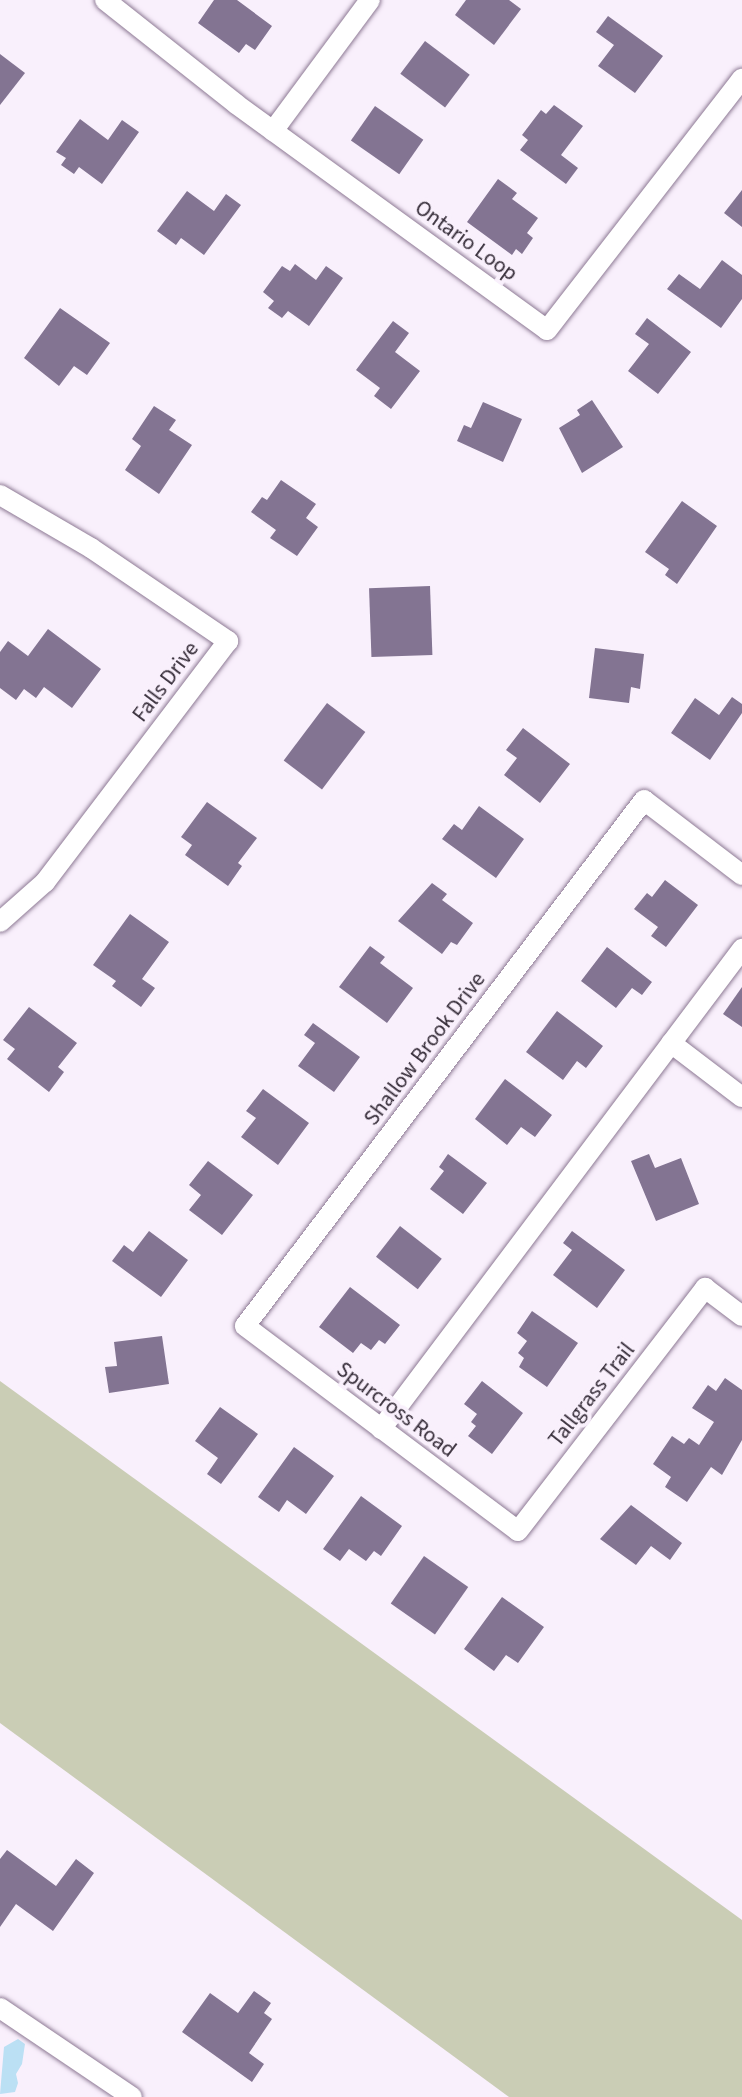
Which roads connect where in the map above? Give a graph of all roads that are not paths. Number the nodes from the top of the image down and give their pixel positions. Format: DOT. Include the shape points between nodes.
graph roads {
  1 [pos="105,0"];
  2 [pos="370,0"];
  3 [pos="742,79"];
  4 [pos="273,131"];
  5 [pos="0,495"];
  6 [pos="742,875"];
  7 [pos="0,922"];
  8 [pos="742,949"];
  9 [pos="671,1043"];
  10 [pos="742,1097"];
  11 [pos="742,1316"];
  12 [pos="245,1326"];
  13 [pos="381,1429"];
  14 [pos="518,1531"];
  15 [pos="0,2008"];
  16 [pos="132,2097"];
  1 -- 4 [label="street, Ontario Loop"];
  2 -- 4 [label="street"];
  3 -- 4 [label="street, Ontario Loop" via="547,330"];
  5 -- 7 [label="street, Falls Drive" via="91,548 228,641 45,882"];
  6 -- 12 [label="street, Shallow Brook Drive" via="644,800"];
  8 -- 9 [label="street"];
  9 -- 10 [label="street"];
  9 -- 13 [label="street"];
  11 -- 14 [label="street, Tallgrass Trail" via="705,1288"];
  12 -- 13 [label="street, Spurcross Road"];
  13 -- 14 [label="street, Spurcross Road"];
  15 -- 16 [label="street"];
}
